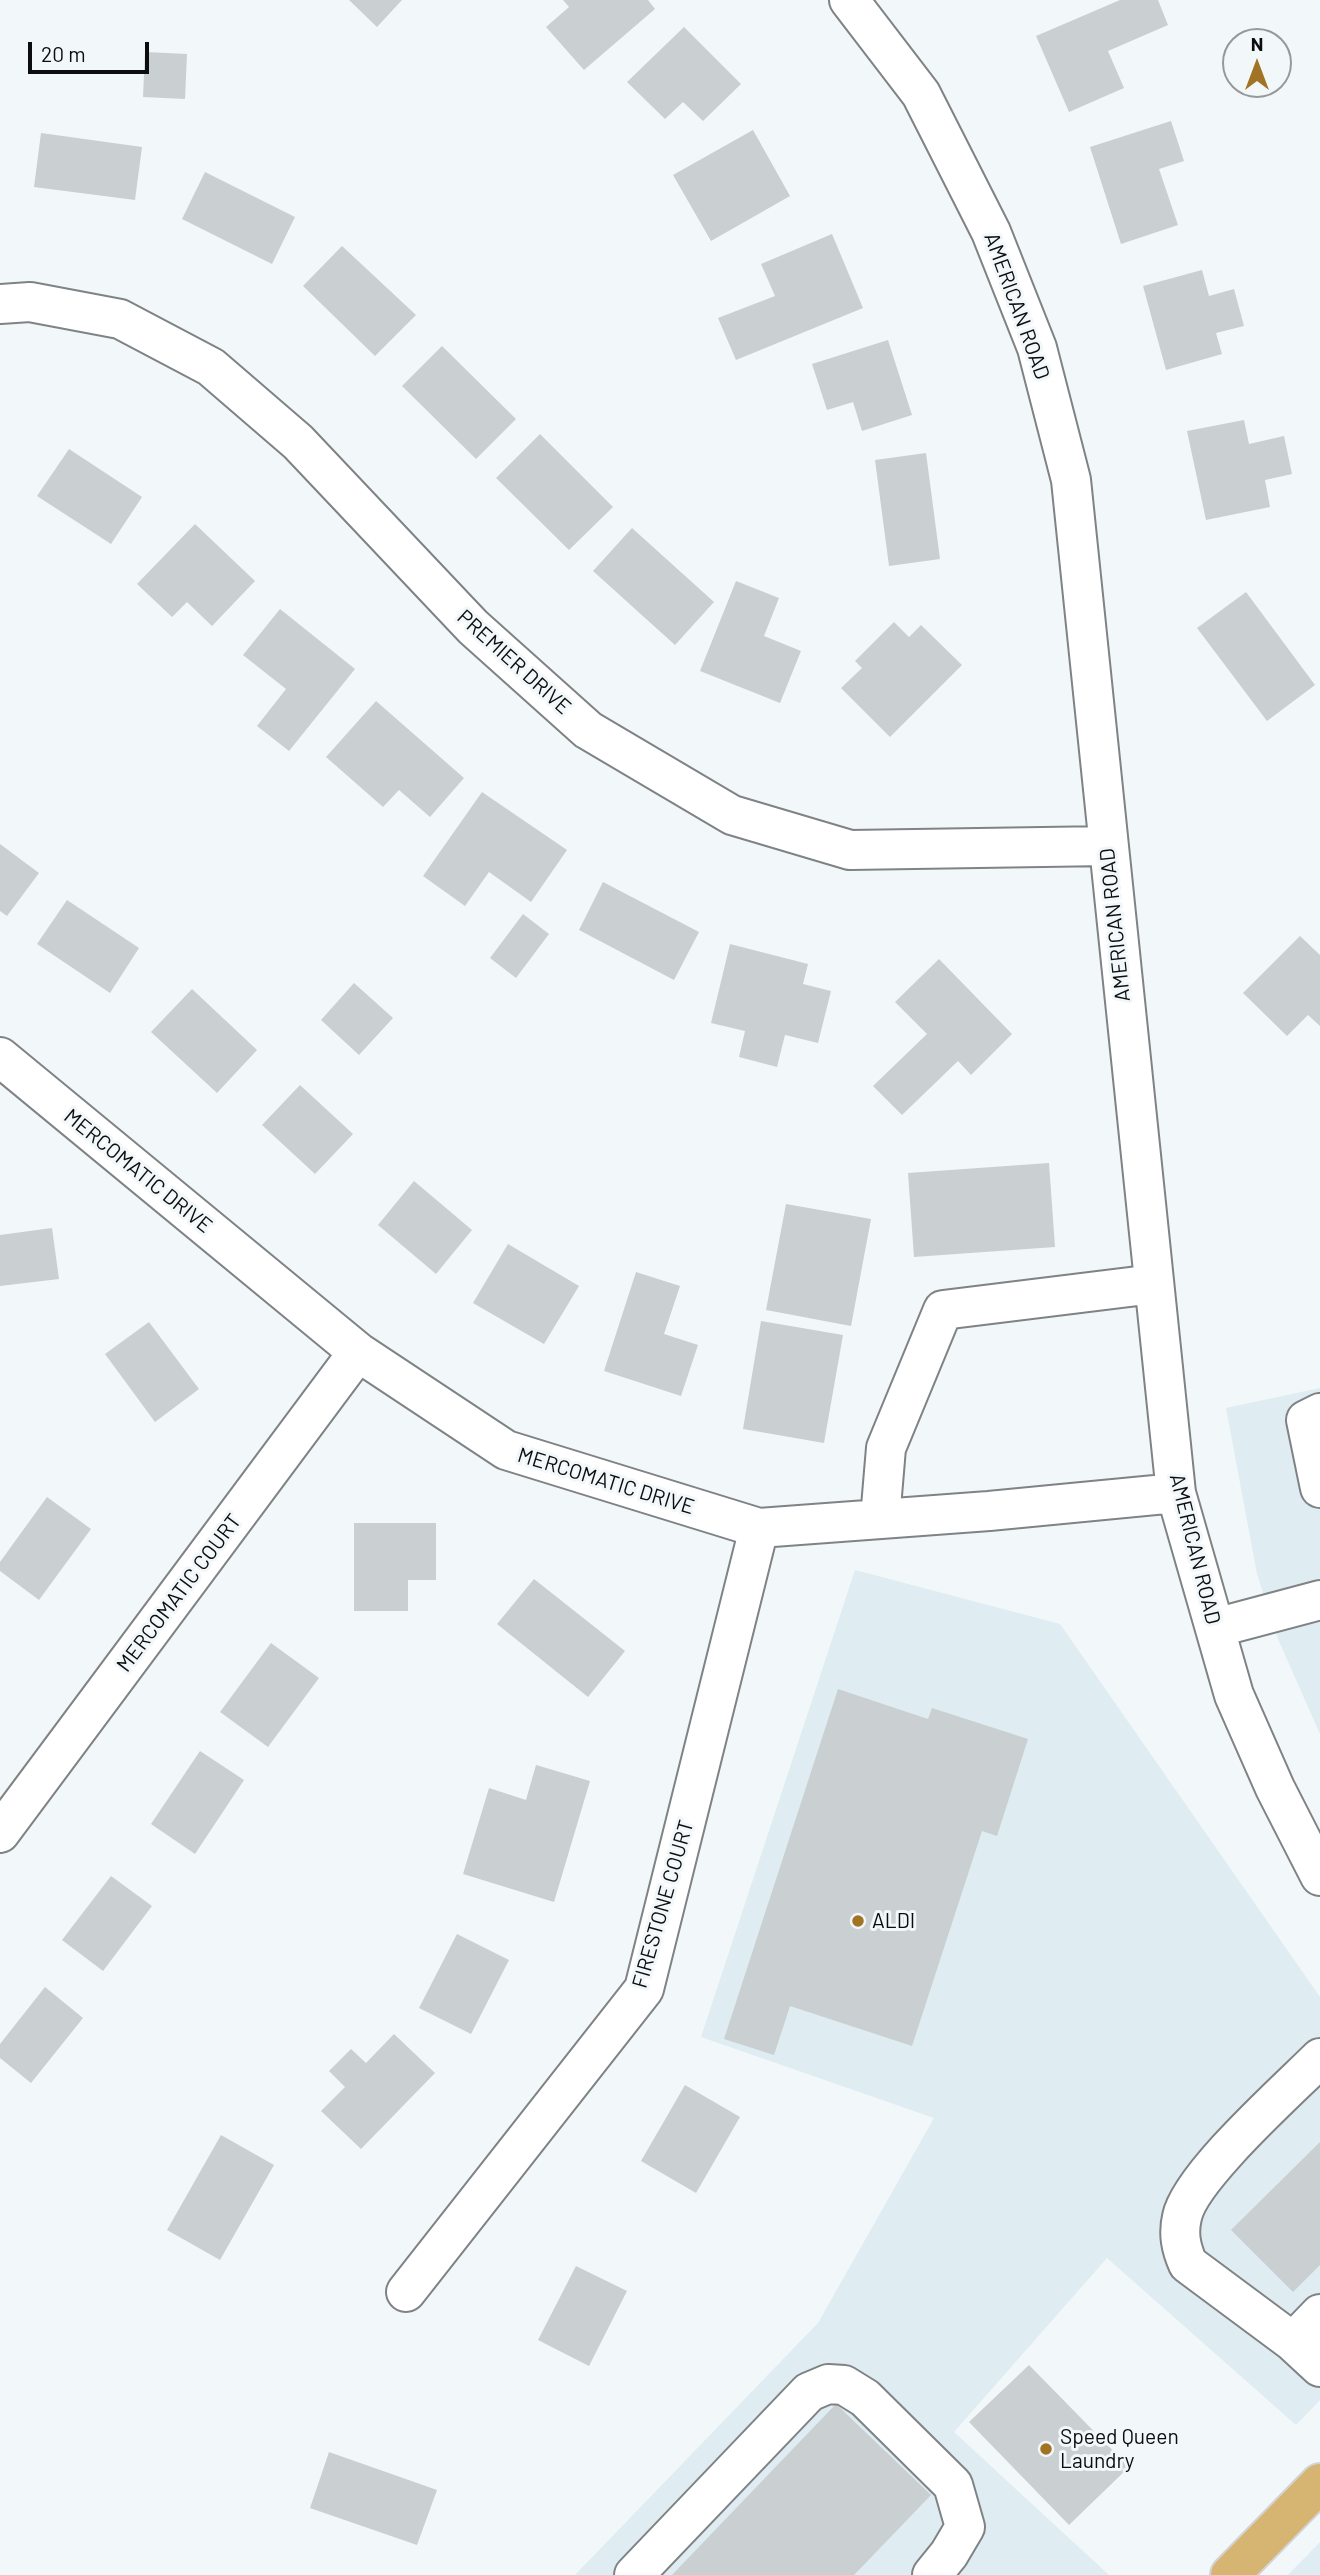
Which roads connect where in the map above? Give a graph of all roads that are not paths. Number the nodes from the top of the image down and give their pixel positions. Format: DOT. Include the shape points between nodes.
graph roads {
  1 [pos="849,0"];
  2 [pos="0,304"];
  3 [pos="1107,846"];
  4 [pos="0,1057"];
  5 [pos="1154,1284"];
  6 [pos="358,1352"];
  7 [pos="1316,1423"];
  8 [pos="1320,1488"];
  9 [pos="1176,1493"];
  10 [pos="880,1519"];
  11 [pos="759,1528"];
  12 [pos="1320,1600"];
  13 [pos="1215,1628"];
  14 [pos="0,1833"];
  15 [pos="1320,1876"];
  16 [pos="1320,2058"];
  17 [pos="406,2292"];
  18 [pos="1320,2315"];
  19 [pos="1307,2354"];
  20 [pos="1320,2483"];
  21 [pos="1239,2572"];
  22 [pos="634,2575"];
  23 [pos="932,2575"];
  1 -- 3 [label="street, AMERICAN ROAD" via="921,94 991,232 1037,348 1071,480"];
  2 -- 3 [label="street, PREMIER DRIVE" via="30,302 120,319 211,367 298,443 473,627 588,730 732,815 850,850"];
  3 -- 5 [label="street, AMERICAN ROAD"];
  4 -- 6 [label="street, MERCOMATIC DRIVE"];
  5 -- 9 [label="street, AMERICAN ROAD"];
  5 -- 10 [label="street" via="943,1310 886,1448"];
  6 -- 11 [label="street, MERCOMATIC DRIVE" via="506,1451"];
  6 -- 14 [label="street, MERCOMATIC COURT"];
  7 -- 8 [label="street"];
  9 -- 10 [label="street, MERCOMATIC DRIVE"];
  9 -- 13 [label="street, AMERICAN ROAD"];
  10 -- 11 [label="street, MERCOMATIC DRIVE"];
  11 -- 17 [label="street, FIRESTONE COURT" via="643,1989"];
  12 -- 13 [label="street"];
  13 -- 15 [label="street, AMERICAN ROAD" via="1234,1695"];
  16 -- 19 [label="street" via="1203,2176 1182,2215 1180,2246 1188,2264"];
  18 -- 19 [label="street"];
  20 -- 21 [label="main road"];
  22 -- 23 [label="street" via="809,2392 828,2384 844,2385 866,2398 953,2485 965,2527"];
}
